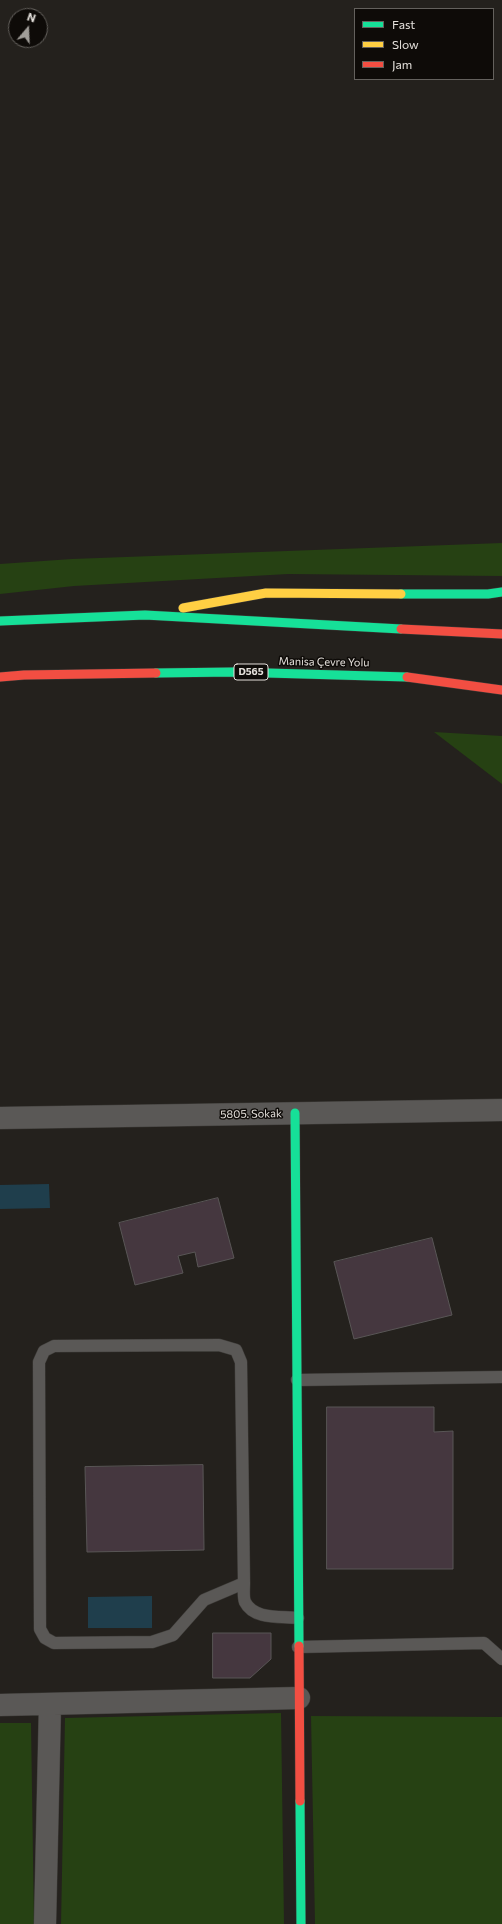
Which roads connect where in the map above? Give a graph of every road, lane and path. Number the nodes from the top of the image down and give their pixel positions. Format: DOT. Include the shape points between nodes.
graph roads {
  1 [pos="502,592"];
  2 [pos="145,615"];
  3 [pos="0,621"];
  4 [pos="502,634"];
  5 [pos="0,677"];
  6 [pos="502,690"];
  7 [pos="502,1110"];
  8 [pos="295,1113"];
  9 [pos="0,1118"];
  10 [pos="502,1377"];
  11 [pos="297,1380"];
  12 [pos="244,1583"];
  13 [pos="298,1618"];
  14 [pos="298,1647"];
  15 [pos="502,1659"];
  16 [pos="298,1698"];
  17 [pos="50,1704"];
  18 [pos="0,1705"];
  19 [pos="45,1924"];
  20 [pos="301,1924"];
  1 -- 2 [label="main road" via="266,594"];
  2 -- 3 [label="main road"];
  2 -- 4 [label="main road"];
  5 -- 6 [label="main road, Manisa Çevre Yolu / D565" via="233,672 373,675 419,677"];
  7 -- 8 [label="street, 5805. Sokak"];
  8 -- 9 [label="street, 5805. Sokak"];
  8 -- 11 [label="main road"];
  10 -- 11 [label="lane"];
  11 -- 13 [label="main road"];
  12 -- 12 [label="lane" via="241,1362 236,1350 219,1345 54,1346 44,1351 39,1362 39,1370 40,1629 45,1638 54,1643 152,1642 173,1635 204,1600"];
  12 -- 13 [label="lane" via="245,1601 250,1609 260,1615"];
  13 -- 14 [label="main road"];
  14 -- 15 [label="lane" via="484,1643"];
  14 -- 16 [label="main road"];
  16 -- 17 [label="street"];
  16 -- 20 [label="main road"];
  17 -- 18 [label="street"];
  17 -- 19 [label="street"];
}
